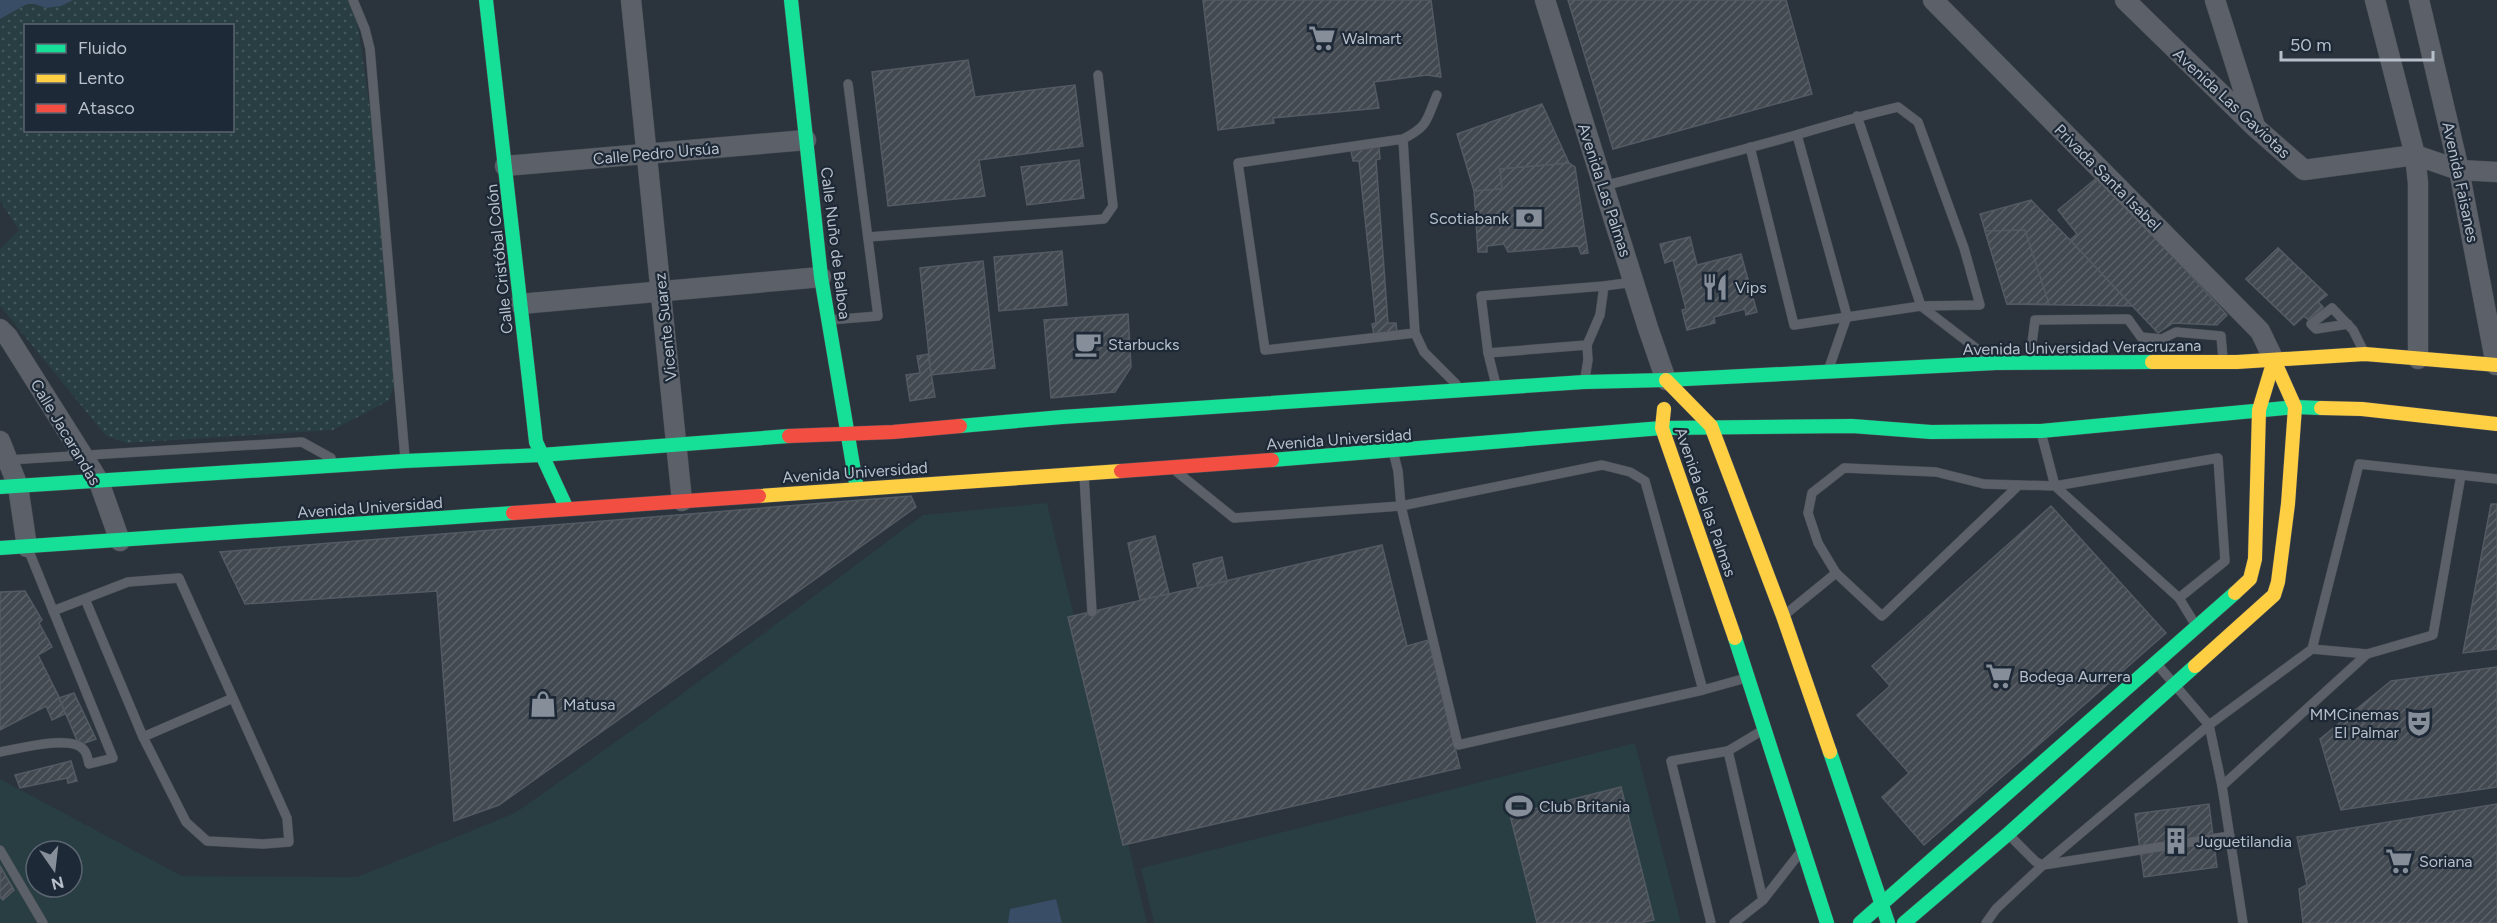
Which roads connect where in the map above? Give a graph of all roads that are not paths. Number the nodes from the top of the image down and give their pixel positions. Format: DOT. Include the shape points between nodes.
graph roads {
  1 [pos="353,0"];
  2 [pos="486,0"];
  3 [pos="631,0"];
  4 [pos="790,0"];
  5 [pos="1545,0"];
  6 [pos="1933,0"];
  7 [pos="2215,0"];
  8 [pos="2375,0"];
  9 [pos="2419,0"];
  10 [pos="2133,1"];
  11 [pos="1098,75"];
  12 [pos="848,84"];
  13 [pos="1437,95"];
  14 [pos="1857,116"];
  15 [pos="2255,127"];
  16 [pos="1797,135"];
  17 [pos="1403,139"];
  18 [pos="806,140"];
  19 [pos="1750,147"];
  20 [pos="646,154"];
  21 [pos="2415,155"];
  22 [pos="505,166"];
  23 [pos="2459,170"];
  24 [pos="2497,172"];
  25 [pos="1604,186"];
  26 [pos="868,237"];
  27 [pos="821,277"];
  28 [pos="1634,282"];
  29 [pos="1604,286"];
  30 [pos="662,291"];
  31 [pos="520,304"];
  32 [pos="1921,306"];
  33 [pos="2492,309"];
  34 [pos="1848,316"];
  35 [pos="828,320"];
  36 [pos="2348,324"];
  37 [pos="0,329"];
  38 [pos="1415,333"];
  39 [pos="1587,345"];
  40 [pos="1488,353"];
  41 [pos="2366,354"];
  42 [pos="2418,359"];
  43 [pos="2274,360"];
  44 [pos="2223,362"];
  45 [pos="1996,363"];
  46 [pos="2029,363"];
  47 [pos="2497,365"];
  48 [pos="1828,371"];
  49 [pos="1666,380"];
  50 [pos="1584,382"];
  51 [pos="1496,388"];
  52 [pos="1462,390"];
  53 [pos="2295,407"];
  54 [pos="2259,410"];
  55 [pos="2497,424"];
  56 [pos="1711,426"];
  57 [pos="1662,428"];
  58 [pos="2041,431"];
  59 [pos="847,432"];
  60 [pos="0,441"];
  61 [pos="676,443"];
  62 [pos="1394,452"];
  63 [pos="82,454"];
  64 [pos="541,455"];
  65 [pos="4,460"];
  66 [pos="405,461"];
  67 [pos="340,465"];
  68 [pos="1170,466"];
  69 [pos="1084,473"];
  70 [pos="2461,475"];
  71 [pos="2497,479"];
  72 [pos="99,482"];
  73 [pos="2019,485"];
  74 [pos="2055,486"];
  75 [pos="9,487"];
  76 [pos="857,489"];
  77 [pos="682,501"];
  78 [pos="1401,506"];
  79 [pos="567,509"];
  80 [pos="120,541"];
  81 [pos="27,547"];
  82 [pos="0,548"];
  83 [pos="1836,573"];
  84 [pos="2179,598"];
  85 [pos="85,599"];
  86 [pos="54,611"];
  87 [pos="1092,612"];
  88 [pos="1783,616"];
  89 [pos="2196,627"];
  90 [pos="2213,648"];
  91 [pos="2312,649"];
  92 [pos="2367,654"];
  93 [pos="2156,662"];
  94 [pos="1749,677"];
  95 [pos="2174,683"];
  96 [pos="1703,690"];
  97 [pos="233,698"];
  98 [pos="2210,725"];
  99 [pos="1765,729"];
  100 [pos="143,738"];
  101 [pos="1728,751"];
  102 [pos="0,752"];
  103 [pos="2044,780"];
  104 [pos="2222,786"];
  105 [pos="2008,834"];
  106 [pos="2230,836"];
  107 [pos="1804,848"];
  108 [pos="0,850"];
  109 [pos="2043,865"];
  110 [pos="1763,900"];
  111 [pos="1880,904"];
  112 [pos="43,923"];
  113 [pos="1711,923"];
  114 [pos="1734,923"];
  115 [pos="1827,923"];
  116 [pos="1860,923"];
  117 [pos="1888,923"];
  118 [pos="1904,923"];
  119 [pos="1986,923"];
  120 [pos="2242,923"];
  1 -- 66 [label="lane" via="370,50"];
  2 -- 22 [label="main road, Calle Cristóbal Colón"];
  3 -- 20 [label="street, Vicente Suarez"];
  4 -- 18 [label="main road, Calle Nuño de Balboa"];
  5 -- 25 [label="street, Avenida Las Palmas"];
  6 -- 43 [label="street, Privada Santa Isabel" via="2260,331"];
  7 -- 15 [label="street"];
  8 -- 21 [label="street"];
  9 -- 23 [label="street, Avenida Faisanes"];
  10 -- 15 [label="street, Avenida Las Gaviotas"];
  11 -- 26 [label="lane" via="1113,206 1104,219"];
  12 -- 26 [label="lane"];
  13 -- 17 [label="lane" via="1427,121"];
  14 -- 16 [label="lane"];
  14 -- 32 [label="lane"];
  14 -- 32 [label="lane" via="1898,107 1918,122 1964,248 1980,305"];
  15 -- 21 [label="street, Avenida Las Gaviotas" via="2304,170"];
  16 -- 19 [label="lane"];
  16 -- 34 [label="lane"];
  17 -- 38 [label="lane"];
  17 -- 38 [label="lane" via="1238,164 1265,350"];
  18 -- 20 [label="street, Calle Pedro Ursúa"];
  18 -- 27 [label="main road, Calle Nuño de Balboa"];
  19 -- 25 [label="lane"];
  19 -- 34 [label="lane" via="1794,325"];
  20 -- 22 [label="street, Calle Pedro Ursúa"];
  20 -- 30 [label="street, Vicente Suarez"];
  21 -- 23 [label="street, Avenida Las Gaviotas"];
  21 -- 42 [label="street"];
  22 -- 31 [label="main road, Calle Cristóbal Colón"];
  23 -- 24 [label="street, Avenida Las Gaviotas"];
  23 -- 33 [label="street, Avenida Faisanes"];
  25 -- 28 [label="street, Avenida Las Palmas"];
  26 -- 35 [label="lane" via="878,316"];
  27 -- 30 [label="street"];
  27 -- 35 [label="main road, Calle Nuño de Balboa"];
  28 -- 29 [label="lane"];
  28 -- 49 [label="street, Avenida Las Palmas"];
  29 -- 39 [label="lane" via="1600,315"];
  29 -- 40 [label="lane" via="1480,296"];
  30 -- 31 [label="street"];
  30 -- 61 [label="street, Vicente Suarez"];
  31 -- 64 [label="main road, Calle Cristóbal Colón" via="536,442"];
  32 -- 34 [label="lane"];
  32 -- 45 [label="lane"];
  33 -- 47 [label="street, Avenida Faisanes"];
  34 -- 48 [label="lane"];
  35 -- 59 [label="main road, Calle Nuño de Balboa"];
  36 -- 41 [label="lane"];
  37 -- 63 [label="street, Calle Jacarandas"];
  38 -- 52 [label="lane" via="1424,352"];
  39 -- 40 [label="lane"];
  39 -- 50 [label="lane"];
  40 -- 51 [label="lane"];
  41 -- 42 [label="main road, Avenida Universidad Veracruzana"];
  41 -- 43 [label="main road, Avenida Universidad Veracruzana"];
  42 -- 47 [label="main road, Avenida Universidad Veracruzana"];
  43 -- 44 [label="main road, Avenida Universidad Veracruzana"];
  43 -- 53 [label="main road"];
  43 -- 54 [label="main road"];
  44 -- 46 [label="main road, Avenida Universidad Veracruzana"];
  44 -- 46 [label="lane" via="2221,336 2176,332 2162,339 2140,338 2128,319 2035,320"];
  45 -- 46 [label="main road, Avenida Universidad Veracruzana"];
  45 -- 48 [label="main road, Avenida Universidad Veracruzana"];
  48 -- 49 [label="main road, Avenida Universidad Veracruzana"];
  49 -- 50 [label="main road"];
  49 -- 56 [label="main road, Avenida de las Palmas"];
  49 -- 57 [label="main road, Avenida de las Palmas"];
  50 -- 51 [label="main road"];
  51 -- 52 [label="main road"];
  52 -- 59 [label="main road"];
  53 -- 54 [label="main road"];
  53 -- 55 [label="main road" via="2362,409"];
  53 -- 90 [label="main road" via="2277,589"];
  54 -- 58 [label="main road"];
  54 -- 89 [label="main road" via="2254,571"];
  56 -- 57 [label="main road, Avenida Universidad"];
  56 -- 58 [label="main road"];
  56 -- 88 [label="main road, Avenida de las Palmas"];
  57 -- 62 [label="main road, Avenida Universidad"];
  57 -- 94 [label="main road, Avenida de las Palmas"];
  58 -- 74 [label="lane"];
  59 -- 61 [label="main road"];
  59 -- 76 [label="main road, Calle Nuño de Balboa"];
  60 -- 65 [label="street"];
  61 -- 64 [label="main road"];
  61 -- 77 [label="street, Vicente Suarez"];
  62 -- 68 [label="main road, Avenida Universidad"];
  62 -- 78 [label="lane"];
  63 -- 65 [label="lane"];
  63 -- 67 [label="lane" via="302,442"];
  63 -- 72 [label="street, Calle Jacarandas"];
  64 -- 66 [label="main road"];
  64 -- 79 [label="main road, Calle Cristóbal Colón"];
  65 -- 75 [label="street"];
  66 -- 67 [label="main road"];
  67 -- 72 [label="main road"];
  68 -- 69 [label="main road, Avenida Universidad"];
  68 -- 78 [label="lane" via="1234,519"];
  69 -- 76 [label="main road, Avenida Universidad"];
  69 -- 87 [label="lane"];
  70 -- 71 [label="lane"];
  70 -- 91 [label="lane" via="2359,464"];
  70 -- 92 [label="lane" via="2433,635"];
  72 -- 75 [label="main road"];
  72 -- 80 [label="street, Calle Jacarandas"];
  73 -- 74 [label="lane"];
  73 -- 83 [label="lane" via="1882,616"];
  73 -- 83 [label="lane" via="1984,484 1936,472 1844,468 1812,493 1809,513 1818,543"];
  74 -- 84 [label="lane"];
  74 -- 84 [label="lane" via="2218,458 2225,561"];
  75 -- 81 [label="street"];
  76 -- 77 [label="main road, Avenida Universidad"];
  77 -- 79 [label="main road, Avenida Universidad"];
  78 -- 96 [label="lane" via="1602,465 1630,472 1645,481"];
  78 -- 96 [label="lane" via="1458,746"];
  79 -- 80 [label="main road, Avenida Universidad"];
  80 -- 81 [label="main road, Avenida Universidad"];
  81 -- 82 [label="main road, Avenida Universidad"];
  81 -- 86 [label="lane"];
  83 -- 88 [label="lane"];
  84 -- 89 [label="lane"];
  85 -- 86 [label="lane"];
  85 -- 97 [label="lane" via="128,582 179,578"];
  85 -- 100 [label="lane"];
  86 -- 102 [label="lane" via="113,758 89,764 85,751 76,744 63,742"];
  88 -- 111 [label="main road, Avenida de las Palmas"];
  89 -- 90 [label="main road"];
  89 -- 93 [label="main road"];
  90 -- 95 [label="main road"];
  91 -- 92 [label="lane"];
  91 -- 98 [label="lane"];
  92 -- 104 [label="lane"];
  93 -- 95 [label="lane"];
  93 -- 103 [label="main road"];
  94 -- 96 [label="lane"];
  94 -- 99 [label="main road, Avenida de las Palmas"];
  95 -- 98 [label="lane"];
  95 -- 103 [label="main road"];
  97 -- 100 [label="lane"];
  97 -- 100 [label="lane" via="287,818 289,842 207,841 186,822"];
  98 -- 104 [label="lane"];
  98 -- 109 [label="lane"];
  99 -- 101 [label="lane"];
  99 -- 107 [label="main road, Avenida de las Palmas"];
  101 -- 110 [label="lane"];
  101 -- 113 [label="lane" via="1671,761"];
  103 -- 105 [label="main road"];
  103 -- 111 [label="main road"];
  104 -- 106 [label="lane"];
  105 -- 109 [label="lane"];
  105 -- 118 [label="main road"];
  106 -- 109 [label="lane"];
  106 -- 120 [label="lane"];
  107 -- 110 [label="lane"];
  107 -- 115 [label="main road, Avenida de las Palmas"];
  108 -- 112 [label="lane"];
  109 -- 119 [label="lane"];
  110 -- 114 [label="lane"];
  111 -- 116 [label="main road"];
  111 -- 117 [label="main road, Avenida de las Palmas"];
}
